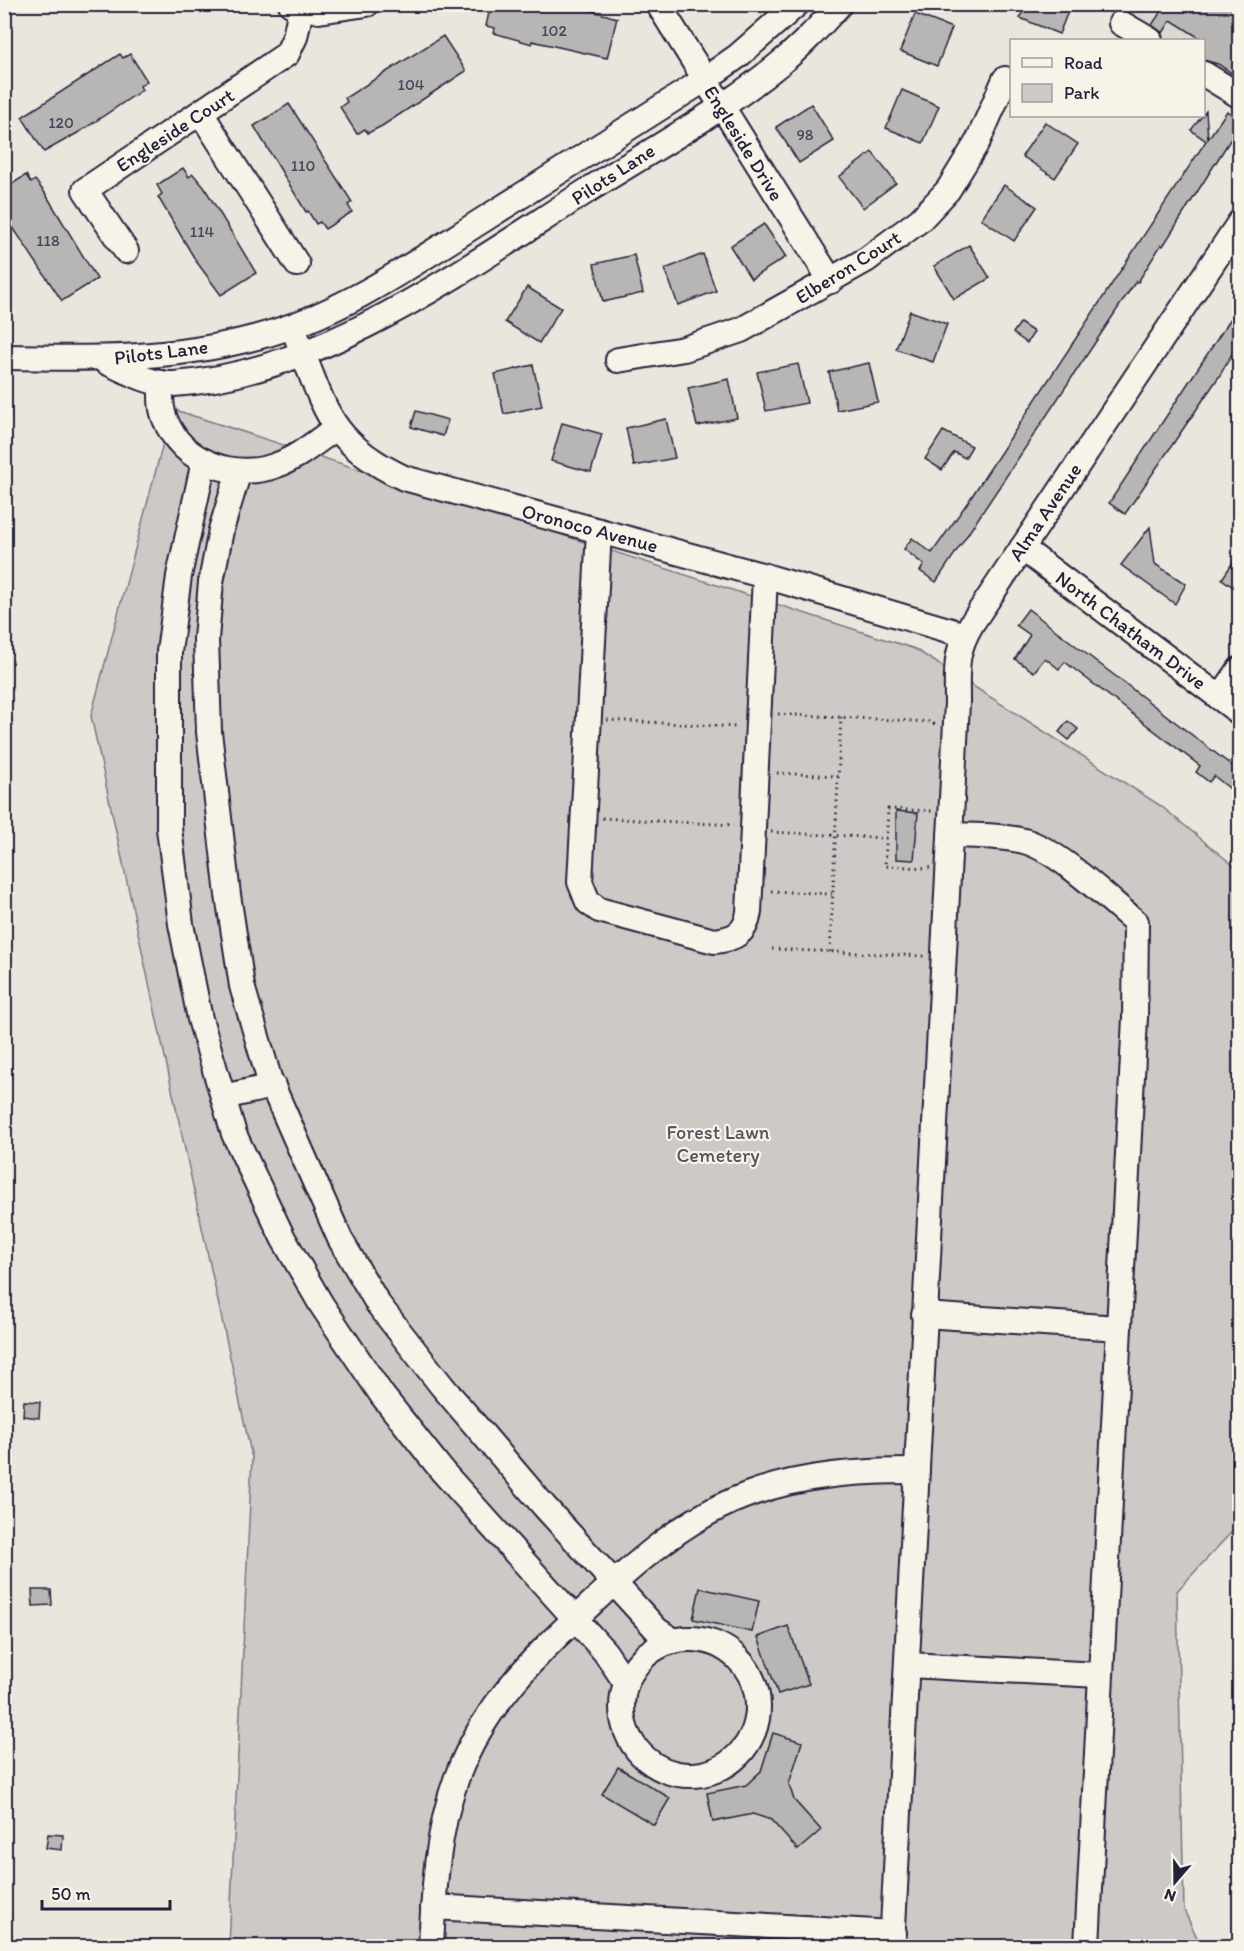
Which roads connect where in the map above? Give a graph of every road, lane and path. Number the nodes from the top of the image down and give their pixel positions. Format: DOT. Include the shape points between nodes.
graph roads {
  1 [pos="367,4"];
  2 [pos="658,4"];
  3 [pos="797,4"];
  4 [pos="840,4"];
  5 [pos="296,7"];
  6 [pos="1121,22"];
  7 [pos="1148,39"];
  8 [pos="1205,75"];
  9 [pos="1005,79"];
  10 [pos="704,80"];
  11 [pos="1239,96"];
  12 [pos="720,106"];
  13 [pos="201,113"];
  14 [pos="514,200"];
  15 [pos="1239,222"];
  16 [pos="531,226"];
  17 [pos="126,251"];
  18 [pos="297,264"];
  19 [pos="831,280"];
  20 [pos="292,325"];
  21 [pos="303,352"];
  22 [pos="4,357"];
  23 [pos="101,360"];
  24 [pos="618,360"];
  25 [pos="161,383"];
  26 [pos="336,428"];
  27 [pos="204,461"];
  28 [pos="239,471"];
  29 [pos="191,524"];
  30 [pos="221,530"];
  31 [pos="599,531"];
  32 [pos="1022,548"];
  33 [pos="765,576"];
  34 [pos="965,635"];
  35 [pos="1239,669"];
  36 [pos="1220,698"];
  37 [pos="1239,713"];
  38 [pos="841,717"];
  39 [pos="589,720"];
  40 [pos="758,720"];
  41 [pos="955,745"];
  42 [pos="756,772"];
  43 [pos="838,776"];
  44 [pos="583,817"];
  45 [pos="951,823"];
  46 [pos="753,829"];
  47 [pos="834,835"];
  48 [pos="886,838"];
  49 [pos="948,869"];
  50 [pos="750,890"];
  51 [pos="832,894"];
  52 [pos="772,949"];
  53 [pos="830,952"];
  54 [pos="944,957"];
  55 [pos="273,1086"];
  56 [pos="223,1097"];
  57 [pos="924,1316"];
  58 [pos="1119,1328"];
  59 [pos="917,1471"];
  60 [pos="614,1582"];
  61 [pos="575,1618"];
  62 [pos="674,1641"];
  63 [pos="908,1665"];
  64 [pos="1099,1675"];
  65 [pos="626,1683"];
  66 [pos="433,1907"];
  67 [pos="893,1940"];
  68 [pos="431,1947"];
  69 [pos="1087,1947"];
  1 -- 5 [label="street" via="318,11"];
  2 -- 10 [label="street, Engleside Drive"];
  3 -- 10 [label="street, Pilots Lane"];
  4 -- 12 [label="street, Pilots Lane" via="779,64"];
  5 -- 13 [label="street, Engleside Court" via="295,37 287,54"];
  6 -- 7 [label="street"];
  8 -- 11 [label="street"];
  9 -- 19 [label="street, Elberon Court" via="978,141 948,190 920,220"];
  10 -- 12 [label="street, Engleside Drive"];
  10 -- 14 [label="street, Pilots Lane"];
  12 -- 16 [label="street, Pilots Lane"];
  12 -- 19 [label="street, Engleside Drive"];
  13 -- 17 [label="street, Engleside Court" via="85,190"];
  13 -- 18 [label="street"];
  14 -- 16 [label="street"];
  14 -- 20 [label="street, Pilots Lane" via="401,272 322,314"];
  15 -- 32 [label="street, Alma Avenue"];
  16 -- 21 [label="street, Pilots Lane" via="387,315"];
  19 -- 24 [label="street, Elberon Court" via="716,340"];
  20 -- 21 [label="street, Oronoco Avenue"];
  20 -- 23 [label="street, Pilots Lane" via="258,337 200,349"];
  21 -- 25 [label="street, Pilots Lane" via="217,378"];
  21 -- 26 [label="street, Oronoco Avenue"];
  22 -- 23 [label="street"];
  23 -- 25 [label="street, Pilots Lane"];
  25 -- 27 [label="street" via="163,412 170,430 186,449"];
  26 -- 28 [label="street" via="290,459 266,469"];
  26 -- 31 [label="street, Oronoco Avenue" via="366,456 404,478"];
  27 -- 28 [label="street"];
  27 -- 29 [label="street"];
  28 -- 30 [label="street"];
  29 -- 30 [label="street"];
  29 -- 56 [label="street" via="179,576 169,652 169,828 185,945 200,1019"];
  30 -- 55 [label="street" via="206,639 209,732 242,986"];
  31 -- 33 [label="street, Oronoco Avenue"];
  31 -- 39 [label="street"];
  32 -- 34 [label="street, Alma Avenue"];
  32 -- 36 [label="street, North Chatham Drive"];
  33 -- 34 [label="street, Oronoco Avenue"];
  33 -- 40 [label="street"];
  34 -- 41 [label="street, Alma Avenue" via="957,654"];
  35 -- 36 [label="street"];
  36 -- 37 [label="street, North Chatham Drive"];
  38 -- 40 [label="path"];
  38 -- 41 [label="path" via="932,722"];
  38 -- 43 [label="path"];
  39 -- 40 [label="path"];
  39 -- 44 [label="street"];
  40 -- 42 [label="street"];
  41 -- 45 [label="street, Alma Avenue"];
  42 -- 43 [label="path"];
  42 -- 46 [label="street"];
  43 -- 47 [label="path"];
  44 -- 46 [label="path"];
  44 -- 50 [label="street" via="580,882 588,902 599,910 727,940 740,934 747,924"];
  45 -- 48 [label="path" via="888,809"];
  45 -- 49 [label="street, Alma Avenue"];
  45 -- 58 [label="street" via="1026,842 1049,853 1136,922 1135,1018"];
  46 -- 47 [label="path"];
  46 -- 50 [label="street"];
  47 -- 48 [label="path"];
  47 -- 51 [label="path"];
  48 -- 49 [label="path" via="885,866"];
  49 -- 54 [label="street, Alma Avenue"];
  50 -- 51 [label="path"];
  51 -- 53 [label="path"];
  52 -- 53 [label="path"];
  53 -- 54 [label="path"];
  54 -- 57 [label="street, Alma Avenue"];
  55 -- 56 [label="street"];
  55 -- 60 [label="street" via="340,1239 378,1304 442,1386"];
  56 -- 61 [label="street" via="234,1134 283,1238 321,1304 382,1395 443,1472"];
  57 -- 58 [label="street"];
  57 -- 59 [label="street, Alma Avenue"];
  58 -- 64 [label="street"];
  59 -- 60 [label="street" via="813,1476 747,1495 685,1526"];
  59 -- 63 [label="street, Alma Avenue"];
  60 -- 61 [label="street"];
  60 -- 62 [label="street" via="657,1630"];
  61 -- 65 [label="street"];
  61 -- 66 [label="street" via="538,1652 476,1735 445,1813 437,1851"];
  62 -- 65 [label="street" via="645,1656"];
  62 -- 65 [label="street" via="694,1639 714,1644 746,1668 755,1686 757,1715 748,1743 735,1759 718,1770 679,1775 643,1757 623,1722"];
  63 -- 64 [label="street"];
  63 -- 67 [label="street, Alma Avenue"];
  64 -- 69 [label="street"];
  66 -- 67 [label="street"];
  66 -- 68 [label="street"];
}
